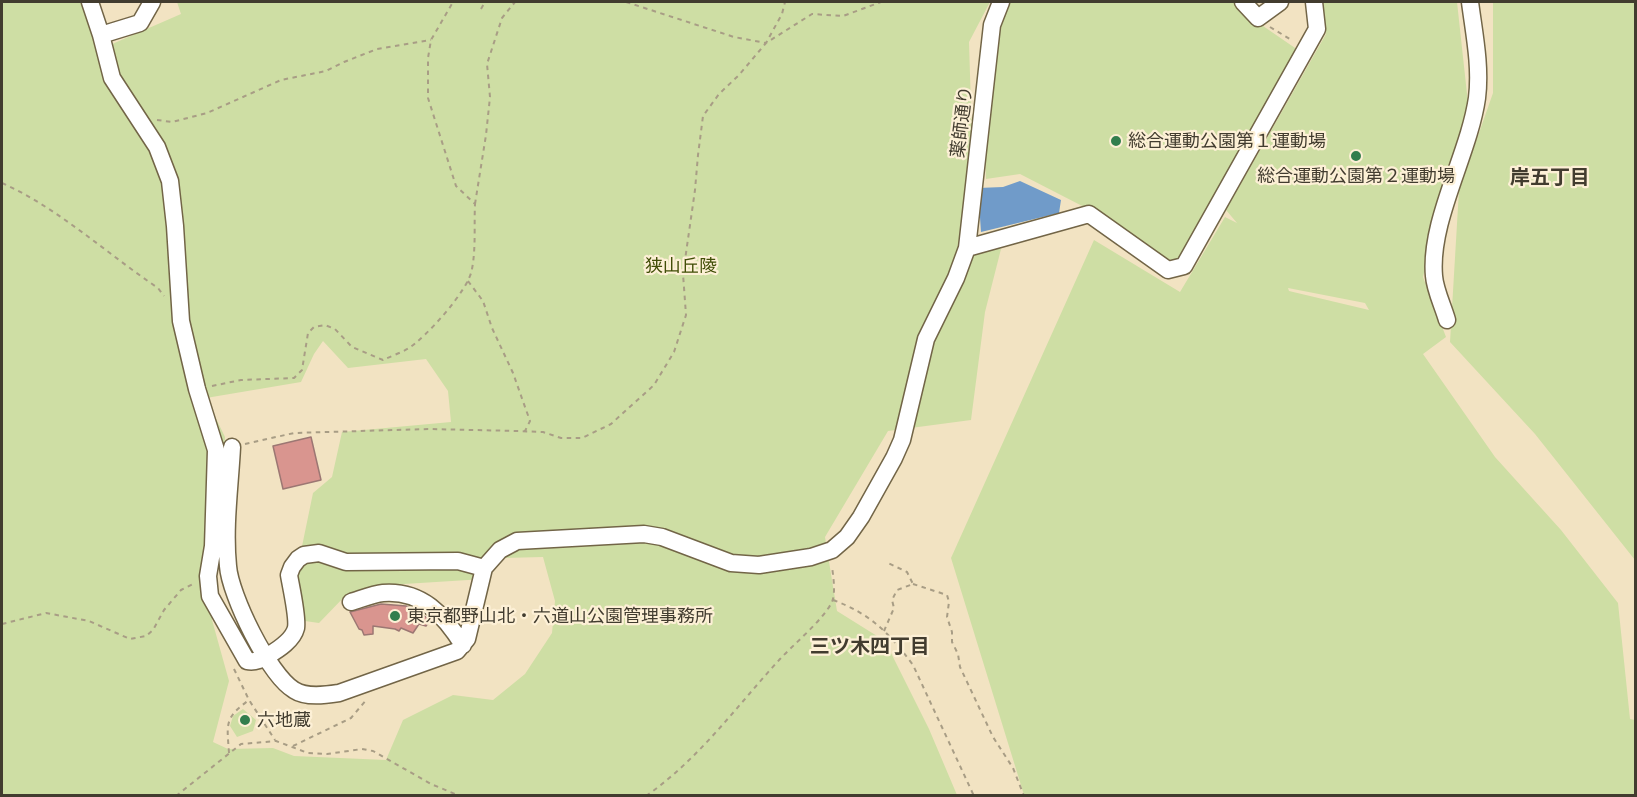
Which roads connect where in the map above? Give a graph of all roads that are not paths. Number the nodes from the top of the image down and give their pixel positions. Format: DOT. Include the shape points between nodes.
graph roads {
  1 [pos="90,2"];
  2 [pos="152,2"];
  3 [pos="1001,2"];
  4 [pos="1243,2"];
  5 [pos="1280,2"];
  6 [pos="1314,2"];
  7 [pos="1470,2"];
  8 [pos="101,34"];
  9 [pos="967,248"];
  10 [pos="1447,320"];
  11 [pos="232,447"];
  12 [pos="484,568"];
  13 [pos="351,602"];
  14 [pos="463,645"];
  15 [pos="266,657"];
  1 -- 8 [label="street"];
  2 -- 8 [label="street" via="140,23"];
  3 -- 9 [label="street, 薬師通り" via="992,25"];
  4 -- 5 [label="street" via="1258,18"];
  6 -- 9 [label="street" via="1317,29 1184,266 1168,270 1089,214"];
  7 -- 10 [label="street" via="1477,97 1434,252 1434,278"];
  8 -- 15 [label="street" via="112,78 157,147 170,181 181,321 216,450 210,596 247,661"];
  9 -- 12 [label="street, 薬師通り" via="926,339 902,440 894,458 861,517 847,537 831,550 759,565 731,563 644,534 562,538 518,541 500,549"];
  11 -- 15 [label="street" via="228,568 236,600"];
  12 -- 14 [label="street"];
  12 -- 15 [label="street" via="458,561 346,562 319,554 304,555 289,575 296,627 284,645"];
  13 -- 14 [label="street" via="381,593 411,596 437,611"];
  14 -- 15 [label="street" via="445,656 369,684 321,695 296,692"];
}
